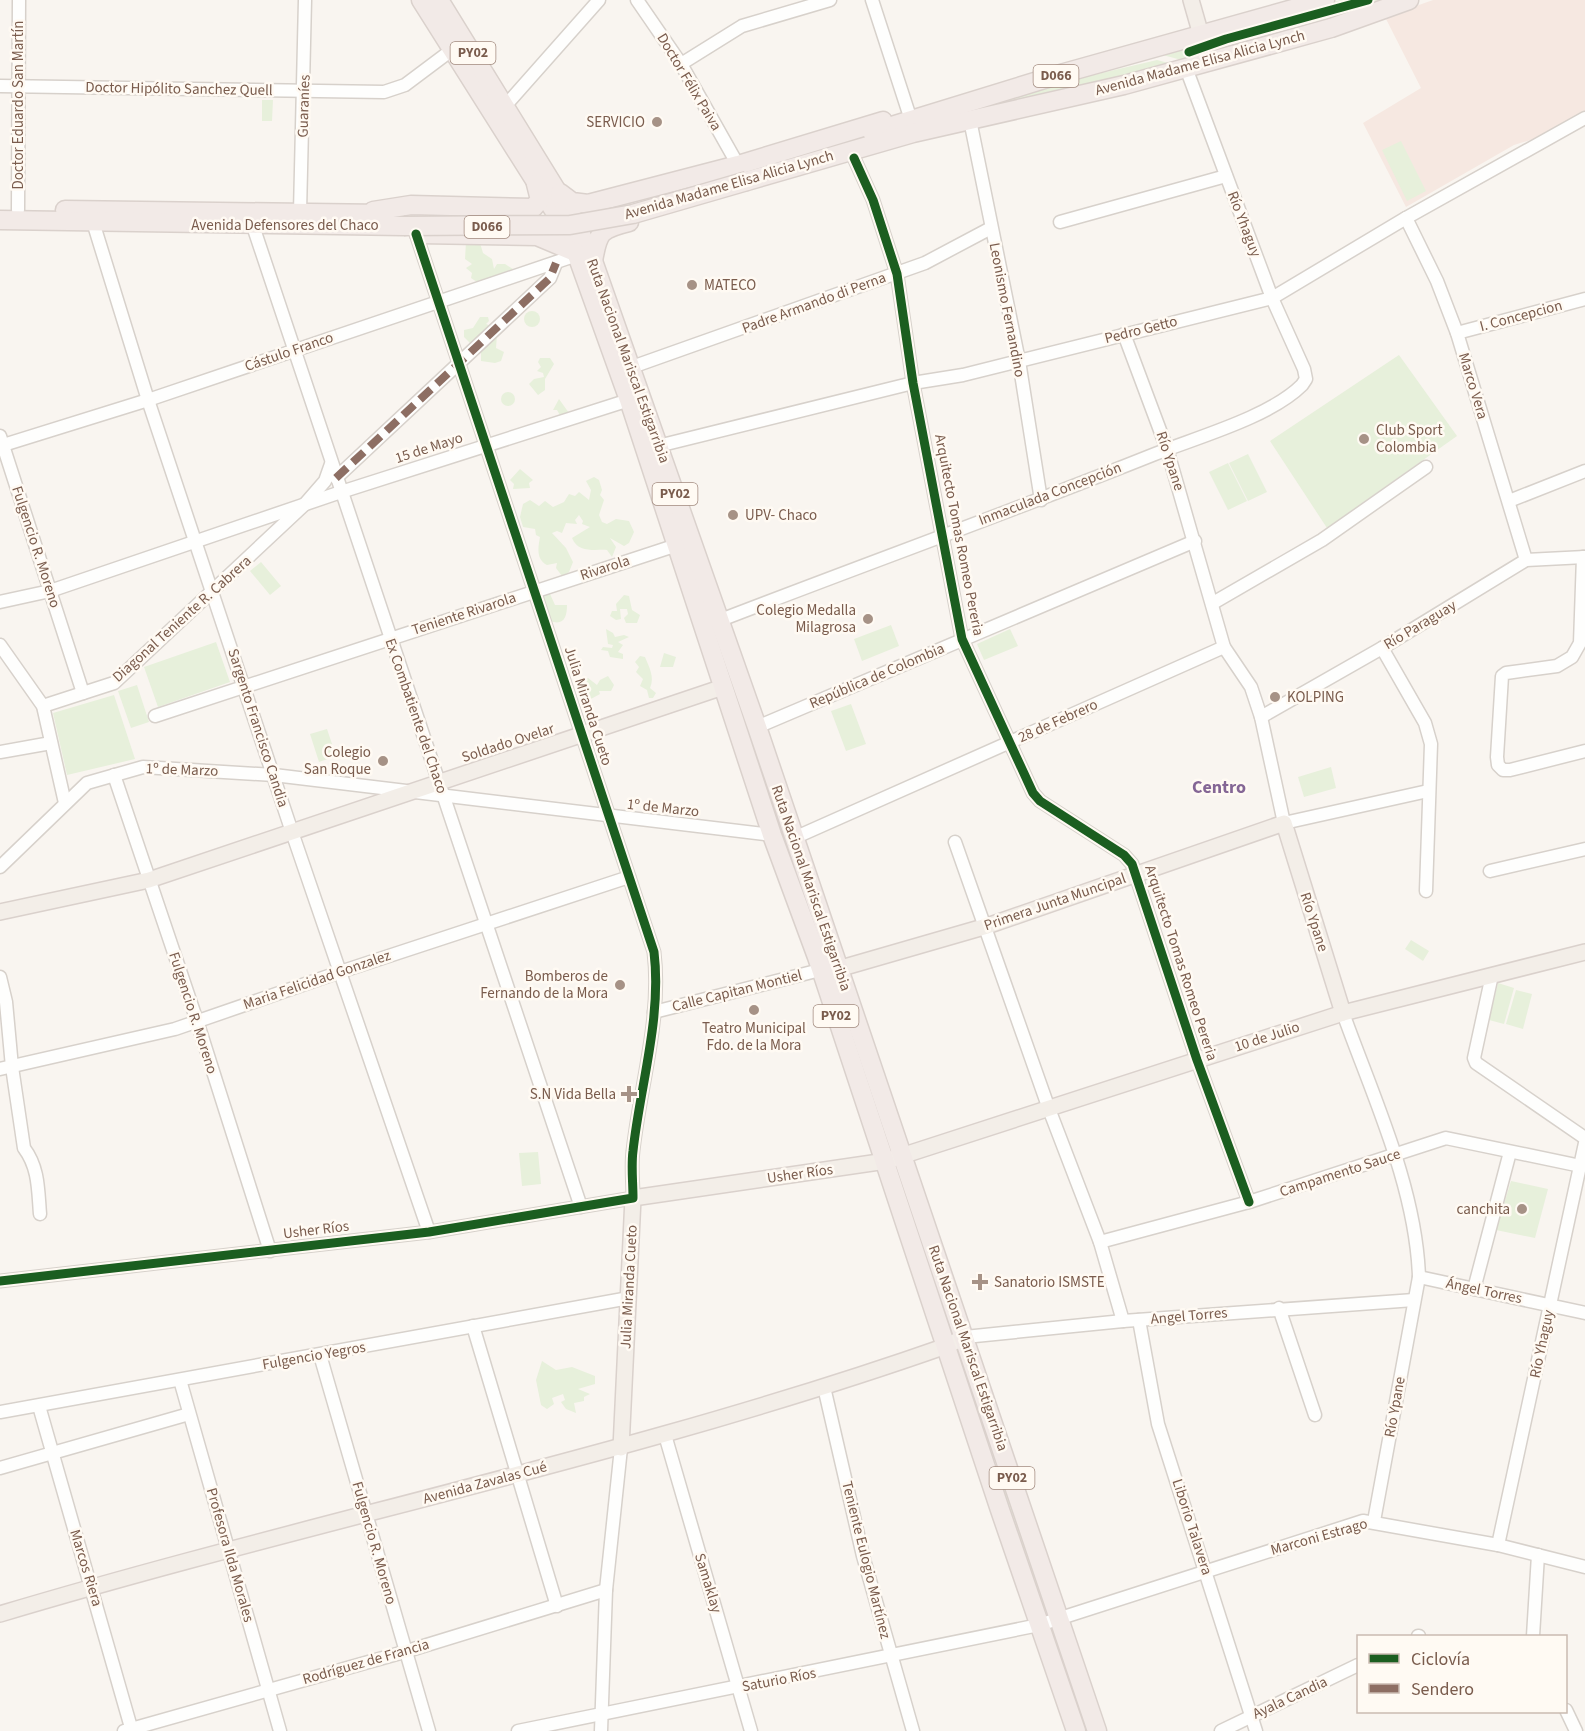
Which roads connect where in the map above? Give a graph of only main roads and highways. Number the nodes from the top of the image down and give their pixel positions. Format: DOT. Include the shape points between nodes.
graph roads {
  1 [pos="422,0"];
  2 [pos="439,0"];
  3 [pos="1191,0"];
  4 [pos="1325,0"];
  5 [pos="1409,0"];
  6 [pos="1330,28"];
  7 [pos="1201,35"];
  8 [pos="1186,68"];
  9 [pos="1065,73"];
  10 [pos="910,125"];
  11 [pos="743,172"];
  12 [pos="533,176"];
  13 [pos="556,190"];
  14 [pos="9,210"];
  15 [pos="91,216"];
  16 [pos="357,219"];
  17 [pos="0,220"];
  18 [pos="566,220"];
  19 [pos="408,225"];
  20 [pos="582,256"];
  21 [pos="723,687"];
  22 [pos="740,707"];
  23 [pos="1284,823"];
  24 [pos="0,912"];
  25 [pos="1585,952"];
  26 [pos="829,969"];
  27 [pos="1343,1013"];
  28 [pos="894,1159"];
  29 [pos="633,1198"];
  30 [pos="965,1337"];
  31 [pos="946,1346"];
  32 [pos="621,1448"];
  33 [pos="0,1614"];
  34 [pos="1076,1731"];
  35 [pos="1097,1731"];
  1 -- 12 [label="highway, PY02"];
  2 -- 13 [label="highway, PY02"];
  3 -- 7 [label="main road"];
  4 -- 7 [label="highway, Avenida Madame Elisa Alicia Lynch / D066"];
  5 -- 6 [label="highway, Avenida Madame Elisa Alicia Lynch / D066"];
  6 -- 7 [label="highway" via="1309,26 1235,46"];
  6 -- 8 [label="highway, Avenida Madame Elisa Alicia Lynch / D066"];
  7 -- 9 [label="highway, Avenida Madame Elisa Alicia Lynch / D066"];
  8 -- 9 [label="highway" via="1173,60 1142,56"];
  8 -- 10 [label="highway, Avenida Madame Elisa Alicia Lynch / D066" via="970,120"];
  9 -- 10 [label="highway, Avenida Madame Elisa Alicia Lynch / D066"];
  10 -- 11 [label="highway, Avenida Madame Elisa Alicia Lynch / D066"];
  10 -- 20 [label="highway" via="896,146 608,227"];
  11 -- 13 [label="highway" via="588,204 572,202"];
  11 -- 18 [label="highway, Avenida Madame Elisa Alicia Lynch / D066"];
  12 -- 16 [label="highway" via="540,200 533,208 411,205"];
  12 -- 18 [label="highway, PY02"];
  13 -- 18 [label="highway, PY02"];
  14 -- 15 [label="highway, Avenida Defensores del Chaco / D066"];
  15 -- 16 [label="highway, Avenida Defensores del Chaco / D066" via="300,212"];
  15 -- 16 [label="highway, Avenida Defensores del Chaco / D066" via="253,226"];
  15 -- 17 [label="highway, Avenida Defensores del Chaco / D066"];
  16 -- 19 [label="highway, Avenida Defensores del Chaco / D066"];
  18 -- 19 [label="highway, Avenida Defensores del Chaco / D066"];
  18 -- 20 [label="highway, Ruta Nacional Mariscal Estigarribia / PY02"];
  19 -- 20 [label="highway" via="537,236"];
  20 -- 21 [label="highway, Ruta Nacional Mariscal Estigarribia / PY02"];
  20 -- 22 [label="highway, Ruta Nacional Mariscal Estigarribia / PY02" via="632,368 718,621"];
  21 -- 22 [label="highway, Ruta Nacional Mariscal Estigarribia / PY02"];
  21 -- 24 [label="main road, Soldado Ovelar" via="582,734 441,789 411,792 149,880"];
  22 -- 26 [label="highway, Ruta Nacional Mariscal Estigarribia / PY02" via="772,835"];
  22 -- 26 [label="highway, Ruta Nacional Mariscal Estigarribia / PY02" via="757,727 794,838"];
  23 -- 26 [label="main road, Primera Junta Muncipal" via="987,926"];
  23 -- 27 [label="main road, Río Ypane"];
  25 -- 27 [label="main road, 10 de Julio"];
  26 -- 28 [label="highway, Ruta Nacional Mariscal Estigarribia / PY02"];
  27 -- 28 [label="main road, 10 de Julio"];
  28 -- 29 [label="main road, Usher Ríos"];
  28 -- 30 [label="highway, Ruta Nacional Mariscal Estigarribia / PY02"];
  28 -- 31 [label="highway, Ruta Nacional Mariscal Estigarribia / PY02"];
  29 -- 32 [label="main road, Julia Miranda Cueto"];
  30 -- 31 [label="main road, Avenida Zavalas Cué"];
  30 -- 35 [label="highway, Ruta Nacional Mariscal Estigarribia / PY02"];
  31 -- 32 [label="main road, Avenida Zavalas Cué" via="824,1388"];
  31 -- 34 [label="highway, Ruta Nacional Mariscal Estigarribia / PY02"];
  32 -- 33 [label="main road, Avenida Zavalas Cué" via="227,1549"];
}
